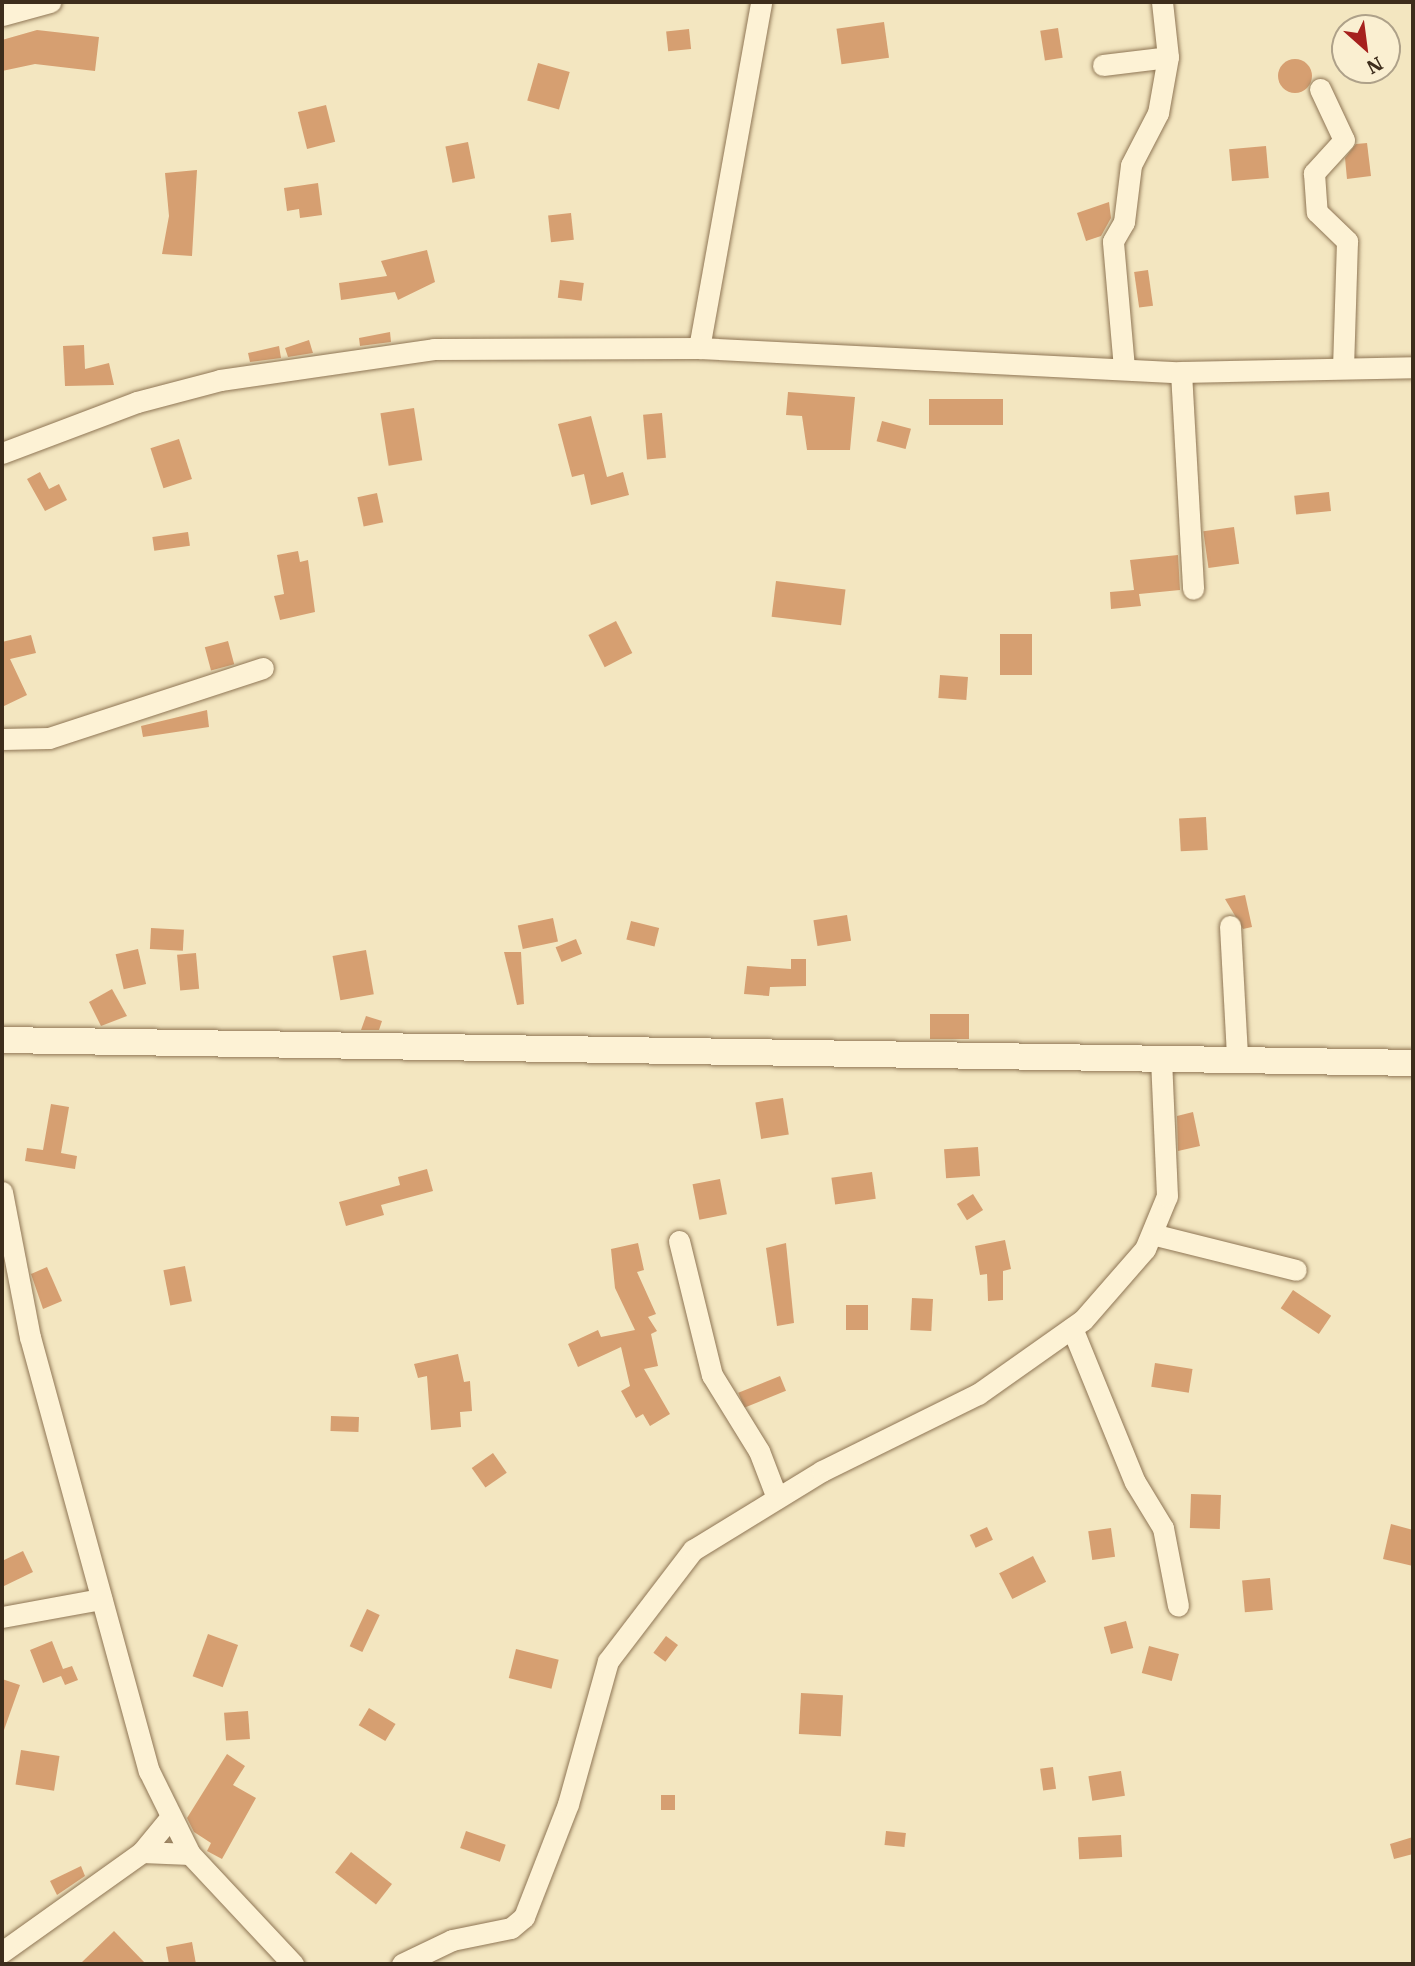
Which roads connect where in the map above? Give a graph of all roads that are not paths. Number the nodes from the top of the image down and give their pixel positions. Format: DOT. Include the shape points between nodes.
graph roads {
  1 [pos="50,2"];
  2 [pos="761,2"];
  3 [pos="1162,2"];
  4 [pos="2,15"];
  5 [pos="1168,57"];
  6 [pos="1103,65"];
  7 [pos="1320,89"];
  8 [pos="699,348"];
  9 [pos="1343,366"];
  10 [pos="1413,367"];
  11 [pos="1124,368"];
  12 [pos="1181,372"];
  13 [pos="2,453"];
  14 [pos="1193,589"];
  15 [pos="263,668"];
  16 [pos="2,739"];
  17 [pos="1230,926"];
  18 [pos="2,1040"];
  19 [pos="1161,1056"];
  20 [pos="1237,1056"];
  21 [pos="1413,1063"];
  22 [pos="2,1192"];
  23 [pos="1156,1236"];
  24 [pos="678,1241"];
  25 [pos="1296,1270"];
  26 [pos="1072,1328"];
  27 [pos="777,1498"];
  28 [pos="101,1599"];
  29 [pos="1178,1606"];
  30 [pos="2,1617"];
  31 [pos="170,1818"];
  32 [pos="142,1852"];
  33 [pos="190,1854"];
  34 [pos="2,1952"];
  35 [pos="293,1964"];
  36 [pos="402,1964"];
  1 -- 4 [label="street"];
  2 -- 8 [label="street"];
  3 -- 5 [label="street"];
  5 -- 6 [label="street"];
  5 -- 11 [label="street" via="1158,113 1131,165 1124,222 1113,241"];
  7 -- 9 [label="street" via="1344,140 1314,173 1317,212 1347,242"];
  8 -- 11 [label="street"];
  8 -- 13 [label="street" via="434,349 360,357 137,402"];
  9 -- 10 [label="street"];
  9 -- 12 [label="street"];
  11 -- 12 [label="street"];
  12 -- 14 [label="street"];
  15 -- 16 [label="street" via="49,738"];
  17 -- 20 [label="street"];
  18 -- 19 [label="street"];
  19 -- 20 [label="street"];
  19 -- 23 [label="street" via="1167,1196"];
  20 -- 21 [label="street"];
  22 -- 28 [label="street" via="30,1337"];
  23 -- 25 [label="street"];
  23 -- 26 [label="street"];
  24 -- 27 [label="street" via="712,1375 759,1451"];
  26 -- 27 [label="street" via="978,1394"];
  26 -- 29 [label="street" via="1135,1482 1163,1528"];
  27 -- 36 [label="street" via="693,1550 619,1643 592,1705 568,1804 524,1917 511,1928 452,1940"];
  28 -- 30 [label="street"];
  28 -- 31 [label="street" via="149,1771"];
  31 -- 32 [label="street"];
  31 -- 33 [label="street"];
  32 -- 33 [label="street"];
  32 -- 34 [label="street"];
  33 -- 35 [label="street"];
}
